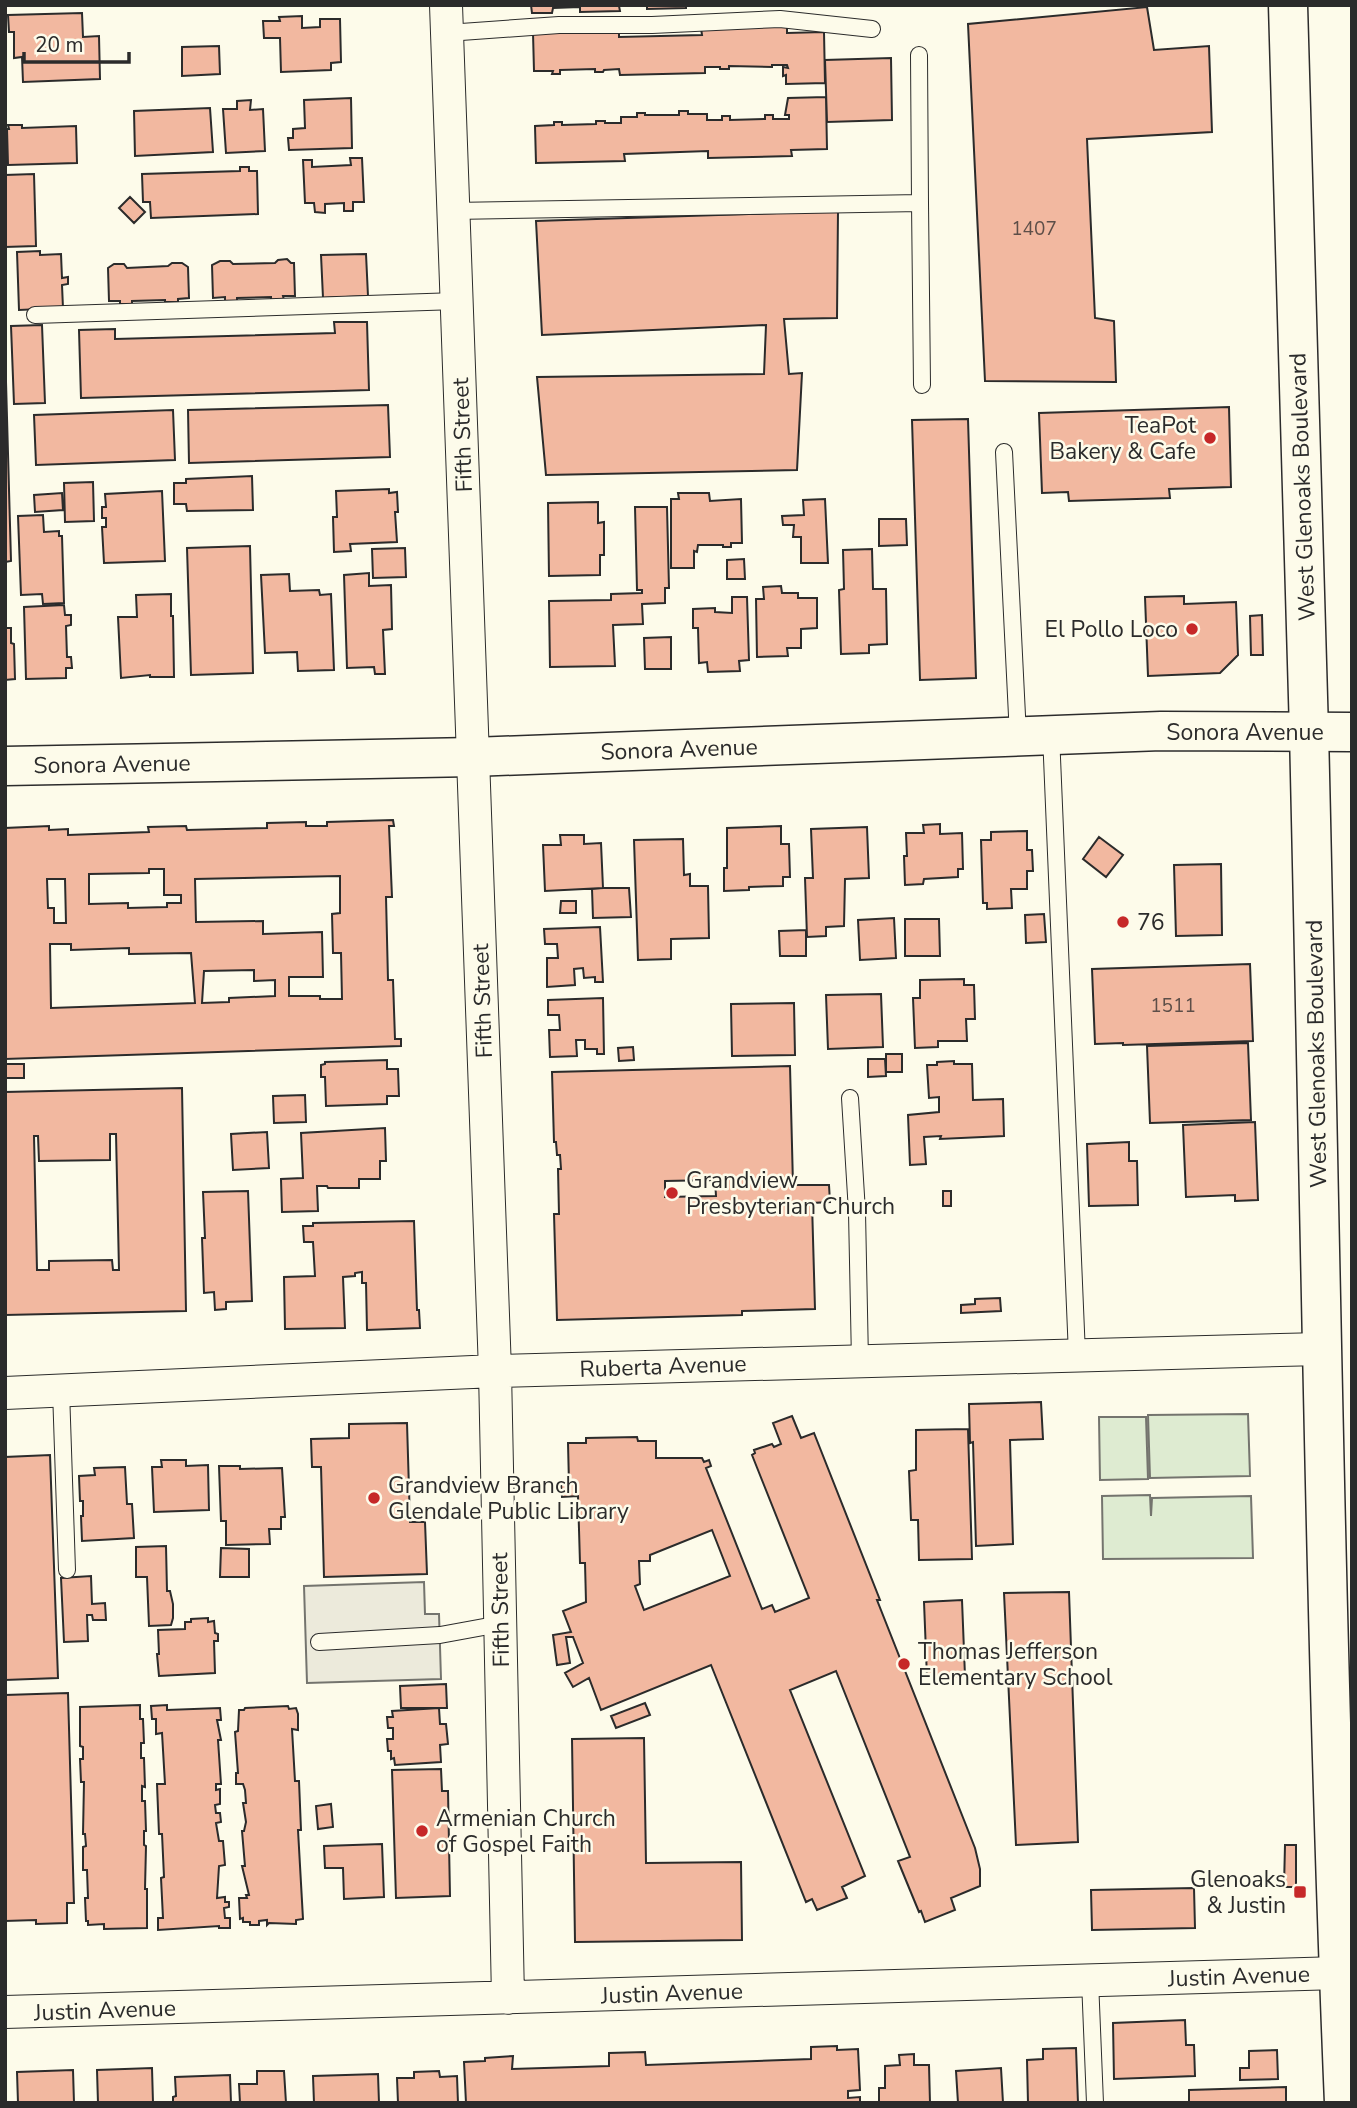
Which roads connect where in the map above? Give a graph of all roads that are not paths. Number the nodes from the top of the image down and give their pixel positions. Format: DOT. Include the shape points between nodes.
graph roads {
  1 [pos="1288,5"];
  2 [pos="447,19"];
  3 [pos="872,29"];
  4 [pos="919,55"];
  5 [pos="920,203"];
  6 [pos="453,211"];
  7 [pos="457,301"];
  8 [pos="35,315"];
  9 [pos="922,386"];
  10 [pos="1004,452"];
  11 [pos="1352,732"];
  12 [pos="1309,733"];
  13 [pos="1035,735"];
  14 [pos="473,757"];
  15 [pos="5,766"];
  16 [pos="850,1098"];
  17 [pos="1321,1349"];
  18 [pos="1077,1355"];
  19 [pos="860,1361"];
  20 [pos="495,1371"];
  21 [pos="61,1390"];
  22 [pos="5,1393"];
  23 [pos="67,1570"];
  24 [pos="500,1624"];
  25 [pos="318,1642"];
  26 [pos="1339,1973"];
  27 [pos="1090,1980"];
  28 [pos="508,1998"];
  29 [pos="5,2012"];
  30 [pos="1095,2103"];
  31 [pos="1344,2103"];
  1 -- 12 [label="main road, West Glenoaks Boulevard"];
  2 -- 3 [label="lane" via="559,25 780,19"];
  2 -- 6 [label="street, Fifth Street"];
  4 -- 5 [label="lane"];
  5 -- 6 [label="lane"];
  5 -- 9 [label="lane"];
  6 -- 7 [label="street, Fifth Street"];
  7 -- 8 [label="lane"];
  7 -- 14 [label="street, Fifth Street"];
  10 -- 13 [label="lane"];
  11 -- 12 [label="main road, Sonora Avenue"];
  12 -- 13 [label="main road, Sonora Avenue"];
  12 -- 17 [label="main road, West Glenoaks Boulevard"];
  13 -- 14 [label="main road, Sonora Avenue"];
  13 -- 18 [label="lane"];
  14 -- 15 [label="main road, Sonora Avenue"];
  14 -- 20 [label="street, Fifth Street"];
  16 -- 19 [label="lane"];
  17 -- 18 [label="street, Ruberta Avenue"];
  17 -- 26 [label="main road, West Glenoaks Boulevard"];
  18 -- 19 [label="street, Ruberta Avenue"];
  19 -- 20 [label="street, Ruberta Avenue"];
  20 -- 21 [label="street, Ruberta Avenue"];
  20 -- 24 [label="street, Fifth Street"];
  21 -- 22 [label="street, Ruberta Avenue"];
  21 -- 23 [label="lane"];
  24 -- 25 [label="lane" via="440,1635"];
  24 -- 28 [label="street, Fifth Street"];
  26 -- 27 [label="street, Justin Avenue"];
  26 -- 31 [label="main road, West Glenoaks Boulevard"];
  27 -- 28 [label="street, Justin Avenue"];
  27 -- 30 [label="lane"];
  28 -- 29 [label="street, Justin Avenue"];
}
